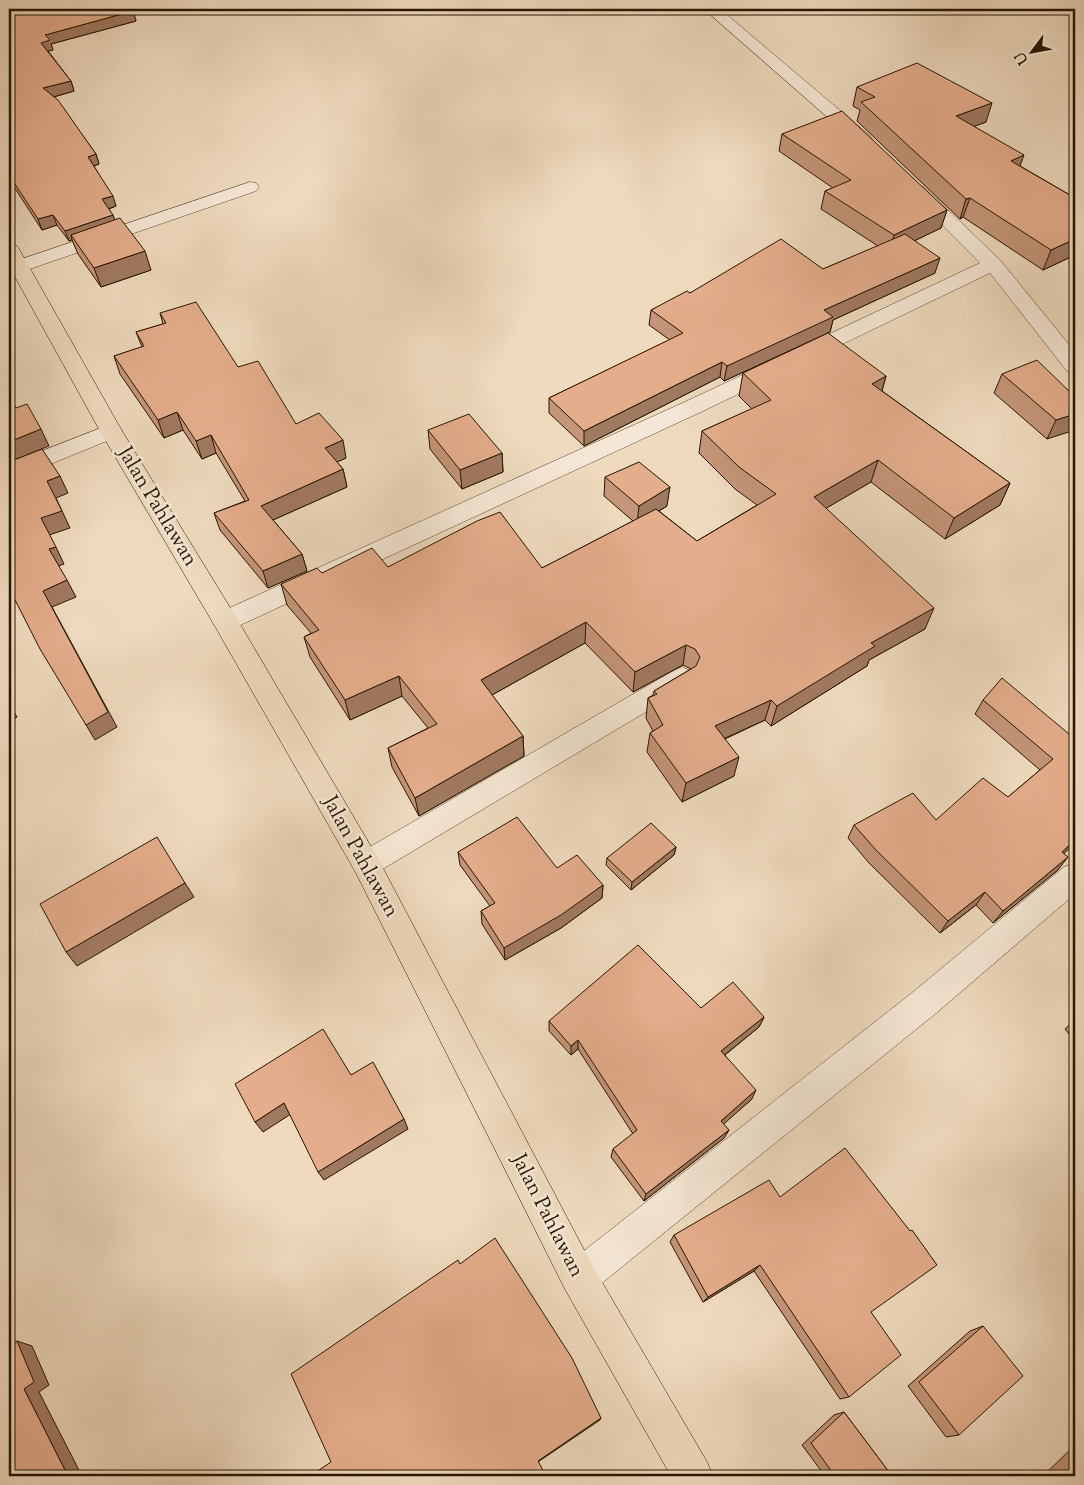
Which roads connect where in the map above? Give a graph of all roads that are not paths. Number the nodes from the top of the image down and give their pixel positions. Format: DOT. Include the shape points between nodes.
graph roads {
  1 [pos="711,9"];
  2 [pos="874,149"];
  3 [pos="902,176"];
  4 [pos="250,187"];
  5 [pos="14,257"];
  6 [pos="994,264"];
  7 [pos="1075,366"];
  8 [pos="111,431"];
  9 [pos="9,473"];
  10 [pos="225,621"];
  11 [pos="682,678"];
  12 [pos="366,864"];
  13 [pos="1075,876"];
  14 [pos="579,1278"];
  15 [pos="693,1476"];
  1 -- 2 [label="street"];
  3 -- 6 [label="street"];
  4 -- 5 [label="street"];
  5 -- 8 [label="highway, Jalan Pahlawan"];
  6 -- 7 [label="street"];
  6 -- 10 [label="street" via="695,406"];
  8 -- 9 [label="street"];
  8 -- 10 [label="highway, Jalan Pahlawan"];
  10 -- 12 [label="highway, Jalan Pahlawan"];
  11 -- 12 [label="street"];
  12 -- 14 [label="highway, Jalan Pahlawan"];
  13 -- 14 [label="street" via="924,1003"];
  14 -- 15 [label="highway, Jalan Pahlawan"];
}
